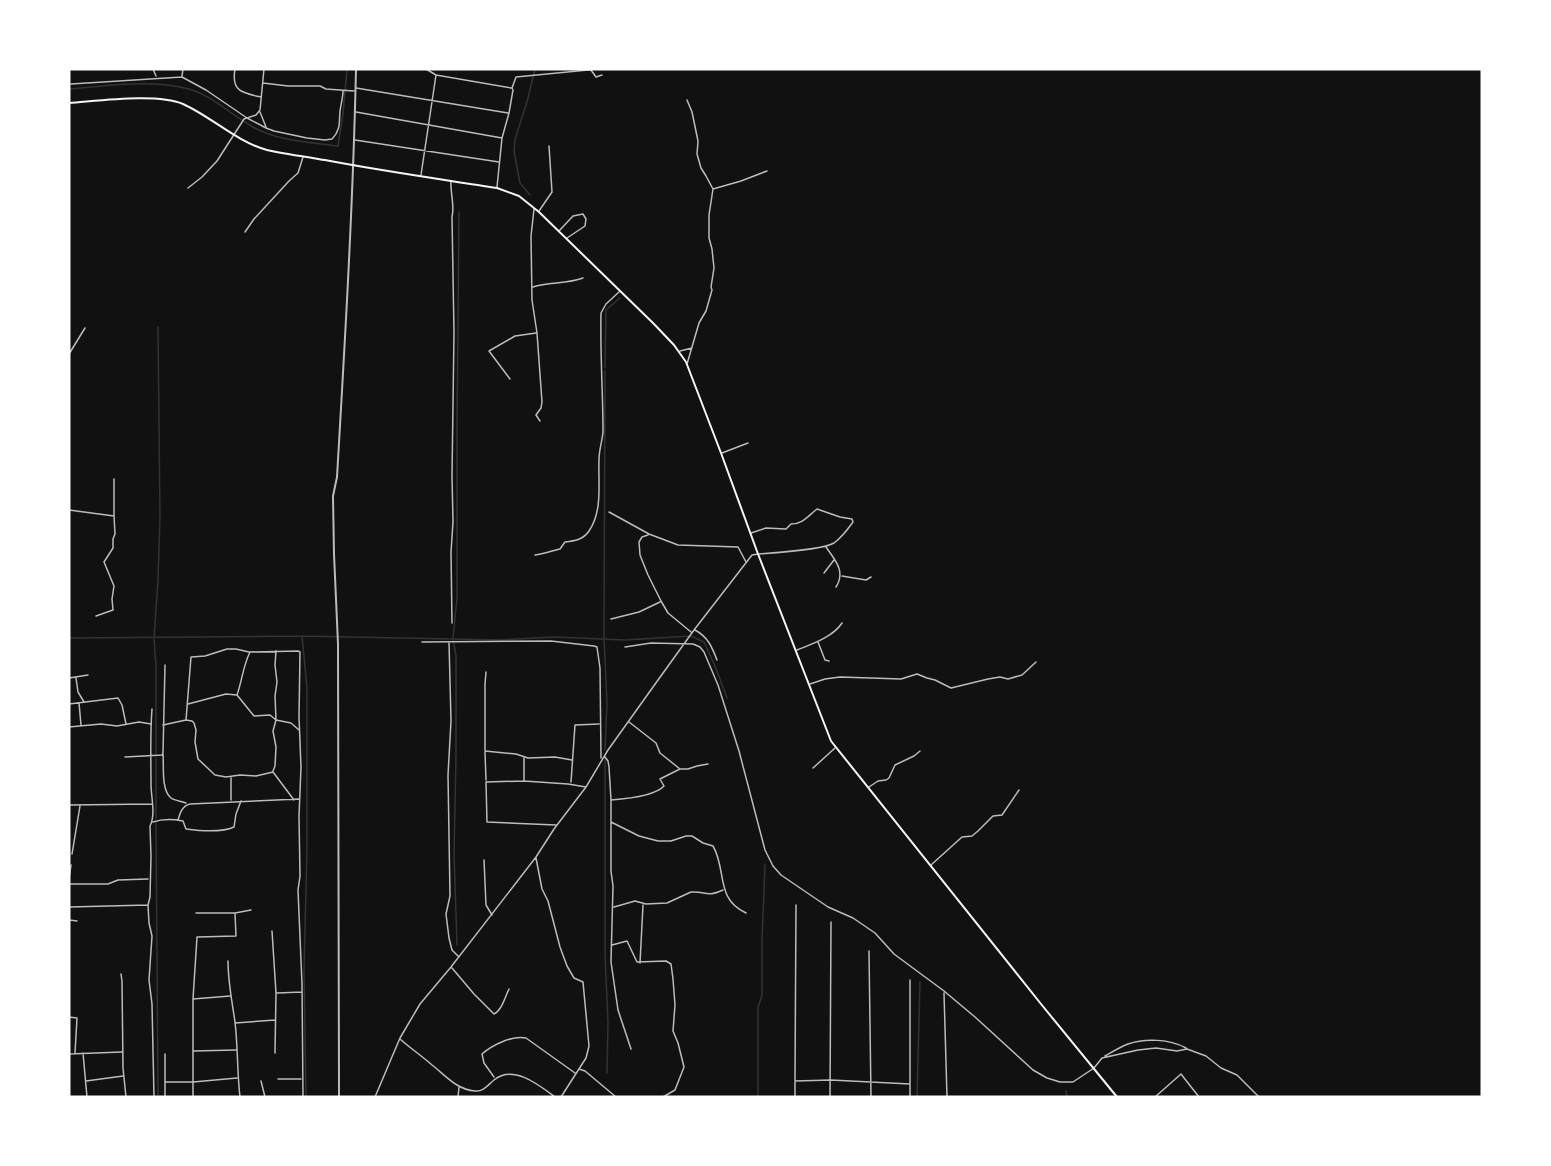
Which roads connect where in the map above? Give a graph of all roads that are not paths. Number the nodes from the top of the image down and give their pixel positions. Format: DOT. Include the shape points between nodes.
graph roads {
  1 [pos="153,69"];
  2 [pos="183,69"];
  3 [pos="235,69"];
  4 [pos="264,69"];
  5 [pos="356,69"];
  6 [pos="426,69"];
  7 [pos="561,69"];
  8 [pos="561,73"];
  9 [pos="436,75"];
  10 [pos="602,75"];
  11 [pos="182,77"];
  12 [pos="157,78"];
  13 [pos="262,83"];
  14 [pos="71,84"];
  15 [pos="512,88"];
  16 [pos="355,90"];
  17 [pos="344,91"];
  18 [pos="261,97"];
  19 [pos="433,100"];
  20 [pos="687,100"];
  21 [pos="69,103"];
  22 [pos="259,111"];
  23 [pos="355,112"];
  24 [pos="509,113"];
  25 [pos="246,118"];
  26 [pos="429,125"];
  27 [pos="266,128"];
  28 [pos="235,134"];
  29 [pos="502,138"];
  30 [pos="354,140"];
  31 [pos="549,146"];
  32 [pos="426,150"];
  33 [pos="303,156"];
  34 [pos="500,162"];
  35 [pos="354,165"];
  36 [pos="767,171"];
  37 [pos="421,176"];
  38 [pos="451,180"];
  39 [pos="188,188"];
  40 [pos="497,188"];
  41 [pos="713,189"];
  42 [pos="534,208"];
  43 [pos="539,212"];
  44 [pos="559,231"];
  45 [pos="245,232"];
  46 [pos="566,239"];
  47 [pos="583,278"];
  48 [pos="532,287"];
  49 [pos="619,291"];
  50 [pos="85,328"];
  51 [pos="537,333"];
  52 [pos="692,348"];
  53 [pos="679,351"];
  54 [pos="69,354"];
  55 [pos="687,365"];
  56 [pos="510,379"];
  57 [pos="540,421"];
  58 [pos="748,443"];
  59 [pos="721,453"];
  60 [pos="114,479"];
  61 [pos="69,510"];
  62 [pos="609,512"];
  63 [pos="114,516"];
  64 [pos="751,533"];
  65 [pos="649,534"];
  66 [pos="826,546"];
  67 [pos="758,554"];
  68 [pos="535,555"];
  69 [pos="835,560"];
  70 [pos="747,562"];
  71 [pos="824,573"];
  72 [pos="841,576"];
  73 [pos="871,577"];
  74 [pos="836,587"];
  75 [pos="661,601"];
  76 [pos="96,616"];
  77 [pos="611,619"];
  78 [pos="842,622"];
  79 [pos="452,623"];
  80 [pos="693,631"];
  81 [pos="818,641"];
  82 [pos="422,642"];
  83 [pos="449,642"];
  84 [pos="684,643"];
  85 [pos="624,647"];
  86 [pos="276,651"];
  87 [pos="796,651"];
  88 [pos="250,652"];
  89 [pos="717,660"];
  90 [pos="830,661"];
  91 [pos="1036,662"];
  92 [pos="165,665"];
  93 [pos="486,672"];
  94 [pos="88,675"];
  95 [pos="69,678"];
  96 [pos="76,678"];
  97 [pos="810,684"];
  98 [pos="237,695"];
  99 [pos="79,702"];
  100 [pos="84,702"];
  101 [pos="69,704"];
  102 [pos="188,704"];
  103 [pos="152,710"];
  104 [pos="186,720"];
  105 [pos="276,720"];
  106 [pos="628,722"];
  107 [pos="152,724"];
  108 [pos="600,724"];
  109 [pos="126,725"];
  110 [pos="163,725"];
  111 [pos="81,726"];
  112 [pos="69,727"];
  113 [pos="300,730"];
  114 [pos="835,747"];
  115 [pos="485,751"];
  116 [pos="920,751"];
  117 [pos="163,753"];
  118 [pos="605,756"];
  119 [pos="125,757"];
  120 [pos="152,757"];
  121 [pos="524,757"];
  122 [pos="572,760"];
  123 [pos="602,761"];
  124 [pos="708,764"];
  125 [pos="813,768"];
  126 [pos="680,769"];
  127 [pos="273,772"];
  128 [pos="231,777"];
  129 [pos="524,781"];
  130 [pos="486,782"];
  131 [pos="571,784"];
  132 [pos="586,787"];
  133 [pos="868,788"];
  134 [pos="1019,790"];
  135 [pos="294,800"];
  136 [pos="299,800"];
  137 [pos="611,800"];
  138 [pos="241,801"];
  139 [pos="231,802"];
  140 [pos="152,804"];
  141 [pos="69,805"];
  142 [pos="80,805"];
  143 [pos="187,805"];
  144 [pos="178,820"];
  145 [pos="152,822"];
  146 [pos="610,822"];
  147 [pos="557,825"];
  148 [pos="72,854"];
  149 [pos="536,857"];
  150 [pos="484,860"];
  151 [pos="71,865"];
  152 [pos="930,866"];
  153 [pos="69,879"];
  154 [pos="150,879"];
  155 [pos="69,884"];
  156 [pos="724,890"];
  157 [pos="643,904"];
  158 [pos="148,905"];
  159 [pos="796,905"];
  160 [pos="69,907"];
  161 [pos="613,907"];
  162 [pos="251,910"];
  163 [pos="196,913"];
  164 [pos="236,913"];
  165 [pos="746,913"];
  166 [pos="492,915"];
  167 [pos="69,920"];
  168 [pos="77,921"];
  169 [pos="831,922"];
  170 [pos="272,931"];
  171 [pos="611,945"];
  172 [pos="869,951"];
  173 [pos="459,957"];
  174 [pos="228,961"];
  175 [pos="640,963"];
  176 [pos="451,967"];
  177 [pos="121,974"];
  178 [pos="910,980"];
  179 [pos="508,989"];
  180 [pos="302,992"];
  181 [pos="944,992"];
  182 [pos="276,993"];
  183 [pos="231,996"];
  184 [pos="193,999"];
  185 [pos="69,1017"];
  186 [pos="276,1020"];
  187 [pos="235,1023"];
  188 [pos="400,1038"];
  189 [pos="1187,1048"];
  190 [pos="631,1049"];
  191 [pos="237,1050"];
  192 [pos="193,1051"];
  193 [pos="123,1052"];
  194 [pos="84,1053"];
  195 [pos="275,1053"];
  196 [pos="69,1054"];
  197 [pos="75,1054"];
  198 [pos="165,1054"];
  199 [pos="1102,1058"];
  200 [pos="582,1065"];
  201 [pos="1094,1068"];
  202 [pos="579,1069"];
  203 [pos="585,1071"];
  204 [pos="576,1074"];
  205 [pos="124,1076"];
  206 [pos="238,1078"];
  207 [pos="278,1079"];
  208 [pos="302,1079"];
  209 [pos="495,1079"];
  210 [pos="831,1080"];
  211 [pos="261,1081"];
  212 [pos="795,1081"];
  213 [pos="85,1082"];
  214 [pos="165,1082"];
  215 [pos="193,1082"];
  216 [pos="871,1082"];
  217 [pos="910,1084"];
  218 [pos="459,1086"];
  219 [pos="87,1097"];
  220 [pos="126,1097"];
  221 [pos="154,1097"];
  222 [pos="165,1097"];
  223 [pos="193,1097"];
  224 [pos="240,1097"];
  225 [pos="265,1097"];
  226 [pos="303,1097"];
  227 [pos="339,1097"];
  228 [pos="375,1097"];
  229 [pos="459,1097"];
  230 [pos="555,1097"];
  231 [pos="561,1097"];
  232 [pos="616,1097"];
  233 [pos="663,1097"];
  234 [pos="795,1097"];
  235 [pos="830,1097"];
  236 [pos="871,1097"];
  237 [pos="910,1097"];
  238 [pos="946,1097"];
  239 [pos="1117,1097"];
  240 [pos="1155,1097"];
  241 [pos="1199,1097"];
  242 [pos="1259,1097"];
  1 -- 12 [label="street"];
  2 -- 11 [label="street"];
  3 -- 18 [label="street" via="233,82 238,88"];
  4 -- 13 [label="street"];
  5 -- 16 [label="street"];
  6 -- 9 [label="street"];
  7 -- 8 [label="street"];
  8 -- 10 [label="street" via="588,69 596,77"];
  8 -- 15 [label="street" via="517,76"];
  9 -- 15 [label="street"];
  9 -- 19 [label="street"];
  11 -- 12 [label="street"];
  11 -- 25 [label="street"];
  12 -- 14 [label="street"];
  13 -- 17 [label="street"];
  13 -- 18 [label="street"];
  15 -- 24 [label="street"];
  16 -- 17 [label="street"];
  16 -- 19 [label="street"];
  16 -- 23 [label="street"];
  17 -- 27 [label="street" via="340,124 332,139 307,138"];
  18 -- 22 [label="street"];
  19 -- 24 [label="street"];
  19 -- 26 [label="street"];
  20 -- 41 [label="street" via="701,168"];
  21 -- 28 [label="main road" via="171,100"];
  22 -- 25 [label="street"];
  22 -- 27 [label="street"];
  23 -- 26 [label="street"];
  23 -- 30 [label="street"];
  24 -- 29 [label="street"];
  25 -- 27 [label="street"];
  25 -- 28 [label="street"];
  26 -- 29 [label="street"];
  26 -- 32 [label="street"];
  28 -- 33 [label="main road" via="264,149"];
  28 -- 39 [label="street" via="217,160"];
  29 -- 34 [label="street"];
  30 -- 32 [label="street"];
  30 -- 35 [label="street"];
  31 -- 43 [label="street" via="552,192"];
  32 -- 34 [label="street"];
  32 -- 37 [label="street"];
  33 -- 35 [label="main road"];
  33 -- 45 [label="street" via="298,174"];
  34 -- 40 [label="street"];
  35 -- 37 [label="main road"];
  35 -- 227 [label="street" via="338,465 333,496 338,644"];
  36 -- 41 [label="street"];
  37 -- 38 [label="main road"];
  38 -- 40 [label="main road"];
  38 -- 79 [label="street"];
  40 -- 42 [label="main road" via="513,192"];
  41 -- 52 [label="street" via="709,238 714,268 706,311"];
  42 -- 43 [label="main road"];
  42 -- 48 [label="street"];
  43 -- 44 [label="main road"];
  44 -- 46 [label="main road"];
  44 -- 46 [label="street" via="573,216 584,215 585,226"];
  46 -- 49 [label="main road"];
  47 -- 48 [label="street"];
  48 -- 51 [label="street"];
  49 -- 53 [label="main road"];
  49 -- 68 [label="street" via="601,313 603,432 594,521 583,537 565,542 548,554"];
  50 -- 54 [label="street"];
  51 -- 56 [label="street" via="516,336 489,351"];
  51 -- 57 [label="street" via="542,402 536,415"];
  52 -- 53 [label="street"];
  52 -- 55 [label="street"];
  53 -- 55 [label="main road"];
  55 -- 59 [label="main road"];
  58 -- 59 [label="street"];
  59 -- 64 [label="main road"];
  60 -- 63 [label="street"];
  61 -- 63 [label="street"];
  62 -- 65 [label="street"];
  63 -- 76 [label="street" via="113,548 104,562 114,586 113,610"];
  64 -- 66 [label="street" via="766,528 786,529 817,509 852,519 849,529"];
  64 -- 67 [label="main road"];
  65 -- 70 [label="street" via="678,545 738,547"];
  65 -- 75 [label="street" via="640,538 639,548"];
  66 -- 67 [label="street"];
  66 -- 69 [label="street"];
  67 -- 70 [label="street"];
  67 -- 87 [label="main road"];
  69 -- 71 [label="street"];
  69 -- 72 [label="street"];
  70 -- 80 [label="street"];
  72 -- 73 [label="street" via="866,580"];
  72 -- 74 [label="street"];
  75 -- 77 [label="street"];
  75 -- 80 [label="street" via="668,613"];
  78 -- 81 [label="street"];
  80 -- 84 [label="street"];
  80 -- 89 [label="street" via="703,634"];
  81 -- 87 [label="street"];
  81 -- 90 [label="street" via="825,660"];
  82 -- 83 [label="street"];
  83 -- 108 [label="street" via="551,641 594,646 599,652"];
  83 -- 173 [label="street" via="450,901 446,914 450,945"];
  84 -- 85 [label="street"];
  84 -- 106 [label="street"];
  84 -- 181 [label="street" via="700,647 711,665 773,866 828,907 875,933 894,954"];
  86 -- 88 [label="street"];
  86 -- 105 [label="street"];
  86 -- 113 [label="street" via="300,652"];
  87 -- 97 [label="main road"];
  88 -- 98 [label="street"];
  88 -- 102 [label="street" via="227,649 191,657"];
  91 -- 97 [label="street" via="1022,675 951,688 917,674 901,679 840,677"];
  92 -- 110 [label="street"];
  93 -- 115 [label="street"];
  94 -- 96 [label="street"];
  95 -- 96 [label="street"];
  96 -- 100 [label="street"];
  97 -- 114 [label="main road"];
  98 -- 102 [label="street"];
  98 -- 105 [label="street" via="254,716 270,715"];
  99 -- 100 [label="street"];
  99 -- 101 [label="street"];
  99 -- 111 [label="street"];
  100 -- 109 [label="street" via="118,698"];
  102 -- 104 [label="street"];
  103 -- 107 [label="street"];
  104 -- 110 [label="street"];
  104 -- 128 [label="street" via="196,727 198,759 214,775"];
  105 -- 113 [label="street"];
  105 -- 127 [label="street"];
  106 -- 118 [label="street"];
  106 -- 126 [label="street" via="656,743 660,753"];
  107 -- 109 [label="street"];
  107 -- 120 [label="street"];
  108 -- 122 [label="street" via="575,725"];
  108 -- 123 [label="street"];
  109 -- 111 [label="street"];
  110 -- 117 [label="street"];
  111 -- 112 [label="street"];
  113 -- 136 [label="street"];
  114 -- 125 [label="street"];
  114 -- 133 [label="main road"];
  115 -- 121 [label="street"];
  115 -- 130 [label="street"];
  116 -- 133 [label="street" via="895,765 889,778"];
  117 -- 120 [label="street"];
  117 -- 143 [label="street" via="167,791"];
  118 -- 123 [label="street"];
  118 -- 137 [label="street"];
  119 -- 120 [label="street"];
  120 -- 140 [label="street"];
  121 -- 122 [label="street"];
  121 -- 129 [label="street"];
  122 -- 131 [label="street"];
  123 -- 132 [label="street"];
  124 -- 126 [label="street"];
  126 -- 137 [label="street" via="660,779 664,786 658,792"];
  127 -- 128 [label="street"];
  127 -- 135 [label="street"];
  128 -- 139 [label="street"];
  129 -- 130 [label="street"];
  129 -- 131 [label="street"];
  130 -- 147 [label="street" via="487,822"];
  131 -- 132 [label="street"];
  132 -- 147 [label="street"];
  133 -- 152 [label="main road"];
  134 -- 152 [label="street" via="1002,815 993,816 972,836 962,837"];
  135 -- 136 [label="street"];
  135 -- 138 [label="street"];
  136 -- 180 [label="street"];
  137 -- 146 [label="street"];
  138 -- 139 [label="street"];
  138 -- 144 [label="street" via="231,829 186,829 183,821"];
  139 -- 143 [label="street"];
  140 -- 142 [label="street"];
  140 -- 145 [label="street"];
  141 -- 142 [label="street"];
  142 -- 148 [label="street"];
  143 -- 144 [label="street"];
  144 -- 145 [label="street"];
  145 -- 154 [label="street"];
  146 -- 156 [label="street" via="658,841 692,836 710,845 715,849"];
  146 -- 161 [label="street"];
  147 -- 149 [label="street"];
  149 -- 166 [label="street"];
  149 -- 200 [label="street" via="560,947 574,978 582,982 589,1046"];
  150 -- 166 [label="street" via="486,905"];
  151 -- 153 [label="street"];
  152 -- 201 [label="main road"];
  154 -- 155 [label="street"];
  154 -- 158 [label="street"];
  156 -- 157 [label="street" via="711,895 695,891 669,903"];
  156 -- 165 [label="street" via="732,904"];
  157 -- 161 [label="street" via="635,901"];
  157 -- 175 [label="street"];
  158 -- 160 [label="street"];
  158 -- 221 [label="street" via="152,936 149,980"];
  159 -- 212 [label="street"];
  161 -- 171 [label="street"];
  162 -- 164 [label="street"];
  163 -- 164 [label="street"];
  164 -- 184 [label="street" via="236,936 197,937"];
  166 -- 173 [label="street"];
  167 -- 168 [label="street"];
  169 -- 210 [label="street"];
  170 -- 182 [label="street"];
  171 -- 175 [label="street" via="627,941"];
  171 -- 190 [label="street" via="618,1010"];
  172 -- 216 [label="street"];
  173 -- 176 [label="street"];
  174 -- 183 [label="street"];
  175 -- 233 [label="street" via="669,962 674,979 673,1031 684,1067 675,1090"];
  176 -- 179 [label="street" via="494,1014 500,1010"];
  176 -- 188 [label="street" via="420,1004"];
  177 -- 193 [label="street"];
  178 -- 217 [label="street"];
  180 -- 182 [label="street"];
  180 -- 208 [label="street"];
  181 -- 201 [label="street" via="1047,1078 1073,1082"];
  181 -- 238 [label="street"];
  182 -- 186 [label="street"];
  183 -- 184 [label="street"];
  183 -- 187 [label="street"];
  184 -- 192 [label="street"];
  185 -- 197 [label="street" via="77,1018"];
  186 -- 187 [label="street"];
  186 -- 195 [label="street"];
  187 -- 191 [label="street"];
  188 -- 218 [label="street"];
  188 -- 228 [label="street"];
  189 -- 199 [label="street" via="1138,1050"];
  189 -- 199 [label="street" via="1146,1041 1129,1044"];
  189 -- 242 [label="street" via="1237,1075"];
  191 -- 192 [label="street"];
  191 -- 206 [label="street"];
  192 -- 215 [label="street"];
  193 -- 194 [label="street"];
  193 -- 205 [label="street"];
  194 -- 197 [label="street"];
  194 -- 213 [label="street"];
  196 -- 197 [label="street"];
  198 -- 214 [label="street"];
  199 -- 201 [label="street"];
  200 -- 202 [label="street"];
  200 -- 203 [label="street"];
  201 -- 239 [label="main road"];
  202 -- 203 [label="street"];
  202 -- 204 [label="street"];
  203 -- 232 [label="street"];
  204 -- 209 [label="street" via="521,1037 482,1054"];
  204 -- 231 [label="street"];
  205 -- 213 [label="street"];
  205 -- 220 [label="street"];
  206 -- 215 [label="street"];
  206 -- 224 [label="street"];
  207 -- 208 [label="street"];
  208 -- 226 [label="street"];
  209 -- 218 [label="street" via="479,1091"];
  209 -- 230 [label="street" via="510,1074 535,1082"];
  210 -- 212 [label="street"];
  210 -- 216 [label="street"];
  210 -- 235 [label="street"];
  211 -- 225 [label="street"];
  212 -- 234 [label="street"];
  213 -- 219 [label="street"];
  214 -- 215 [label="street"];
  214 -- 222 [label="street"];
  215 -- 223 [label="street"];
  216 -- 217 [label="street"];
  216 -- 236 [label="street"];
  217 -- 237 [label="street"];
  218 -- 229 [label="street"];
  240 -- 241 [label="street" via="1181,1074"];
}
